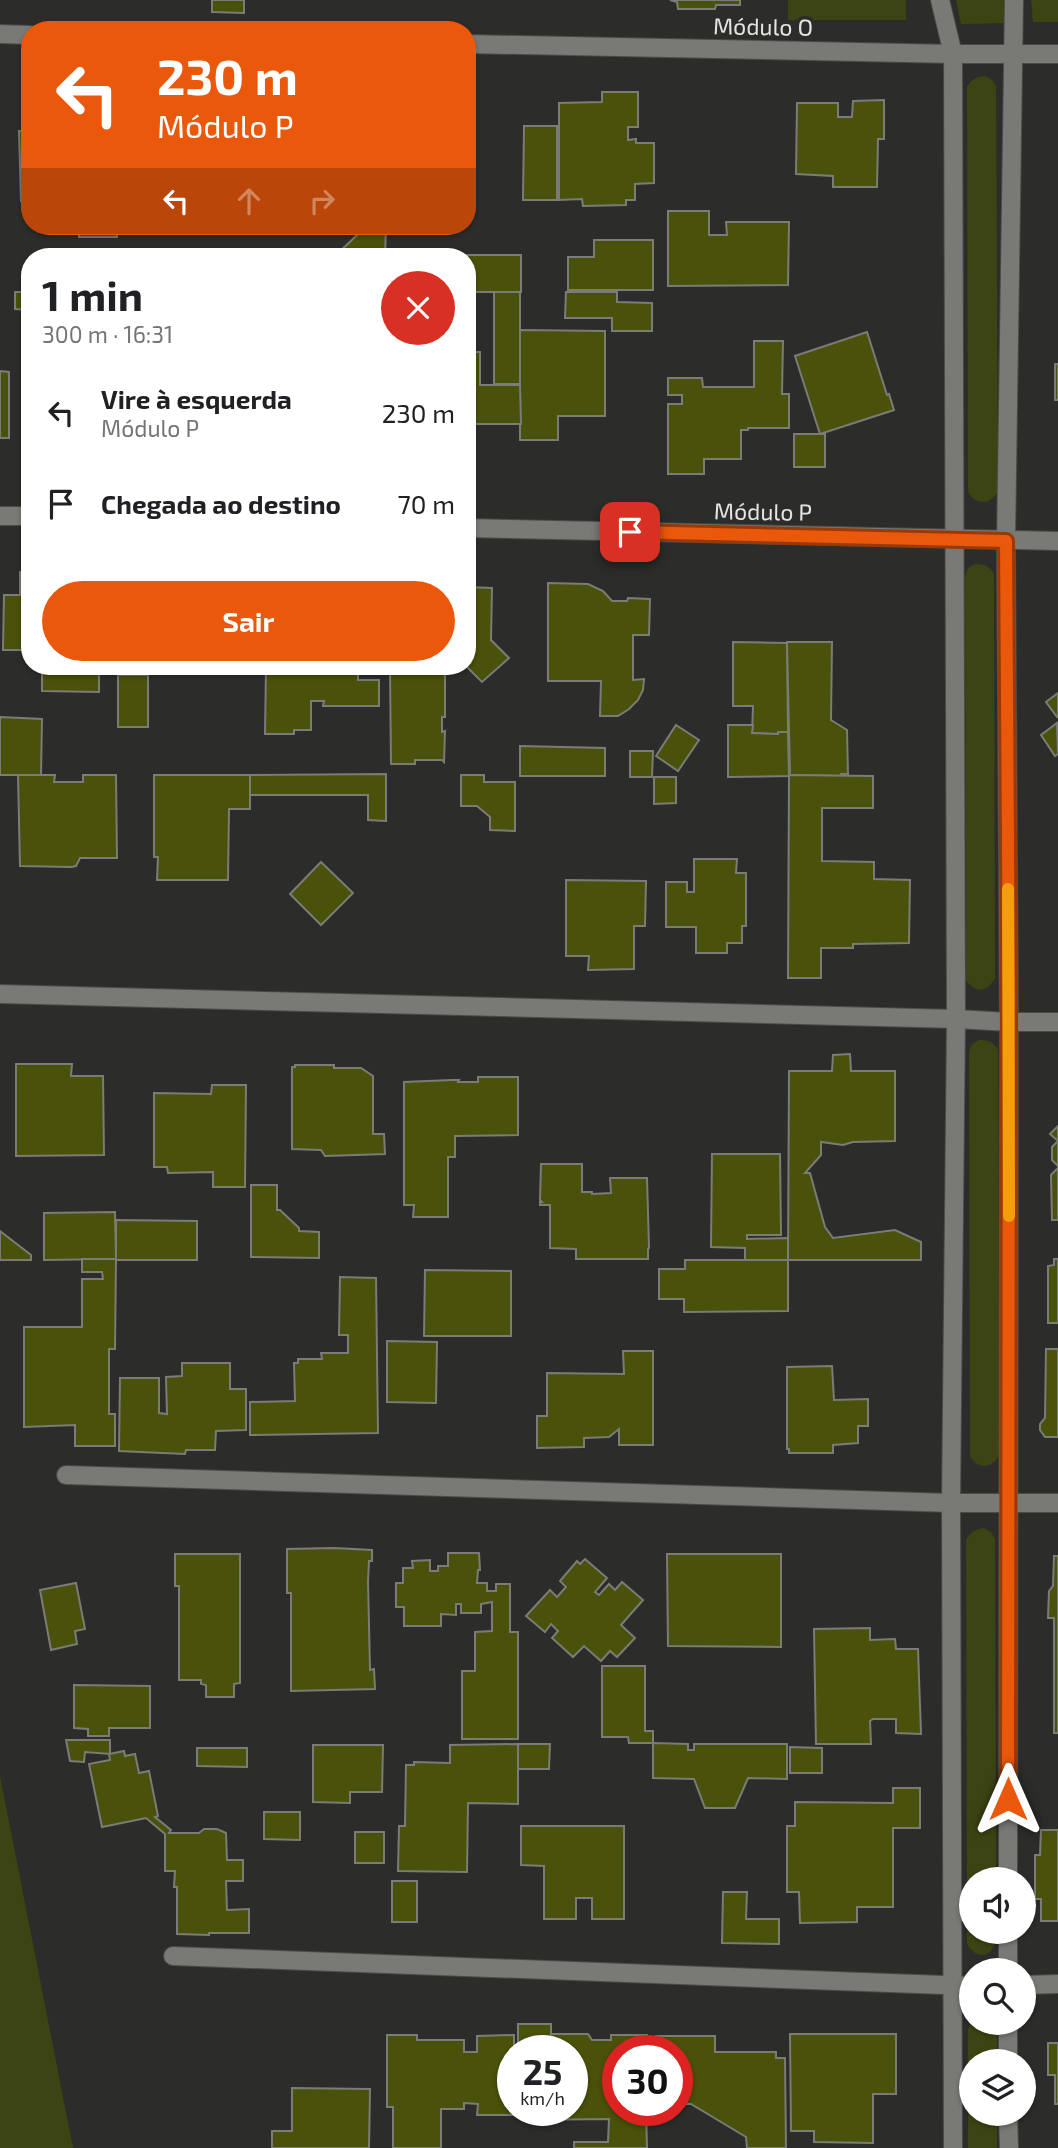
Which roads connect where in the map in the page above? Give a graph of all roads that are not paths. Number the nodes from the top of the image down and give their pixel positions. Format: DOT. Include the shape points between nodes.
graph roads {
  1 [pos="940,0"];
  2 [pos="1014,0"];
  3 [pos="0,34"];
  4 [pos="21,35"];
  5 [pos="476,44"];
  6 [pos="954,54"];
  7 [pos="1014,54"];
  8 [pos="1058,54"];
  9 [pos="0,516"];
  10 [pos="21,516"];
  11 [pos="476,528"];
  12 [pos="955,540"];
  13 [pos="1006,541"];
  14 [pos="1058,541"];
  15 [pos="0,994"];
  16 [pos="956,1019"];
  17 [pos="1009,1022"];
  18 [pos="1058,1022"];
  19 [pos="66,1475"];
  20 [pos="951,1503"];
  21 [pos="1058,1503"];
  22 [pos="1009,1504"];
  23 [pos="1008,1867"];
  24 [pos="173,1956"];
  25 [pos="961,1958"];
  26 [pos="1036,1984"];
  27 [pos="1058,1984"];
  28 [pos="959,1987"];
  29 [pos="959,2035"];
  30 [pos="1009,2126"];
  31 [pos="953,2148"];
  32 [pos="1009,2148"];
  1 -- 6 [label="street"];
  2 -- 7 [label="street"];
  3 -- 4 [label="street"];
  5 -- 6 [label="street, Módulo O"];
  6 -- 7 [label="street, Módulo O"];
  6 -- 12 [label="street"];
  7 -- 8 [label="street, Módulo O"];
  7 -- 13 [label="street"];
  9 -- 10 [label="street"];
  11 -- 12 [label="street, Módulo P"];
  12 -- 13 [label="street, Módulo P"];
  12 -- 16 [label="street"];
  13 -- 14 [label="street, Módulo P"];
  13 -- 17 [label="street"];
  15 -- 16 [label="street"];
  16 -- 17 [label="street"];
  16 -- 20 [label="street"];
  17 -- 18 [label="street"];
  17 -- 22 [label="street"];
  19 -- 20 [label="street"];
  20 -- 22 [label="street"];
  20 -- 25 [label="street"];
  21 -- 22 [label="street"];
  22 -- 23 [label="street"];
  24 -- 28 [label="street"];
  26 -- 27 [label="street"];
  29 -- 31 [label="street"];
  30 -- 32 [label="street"];
}
